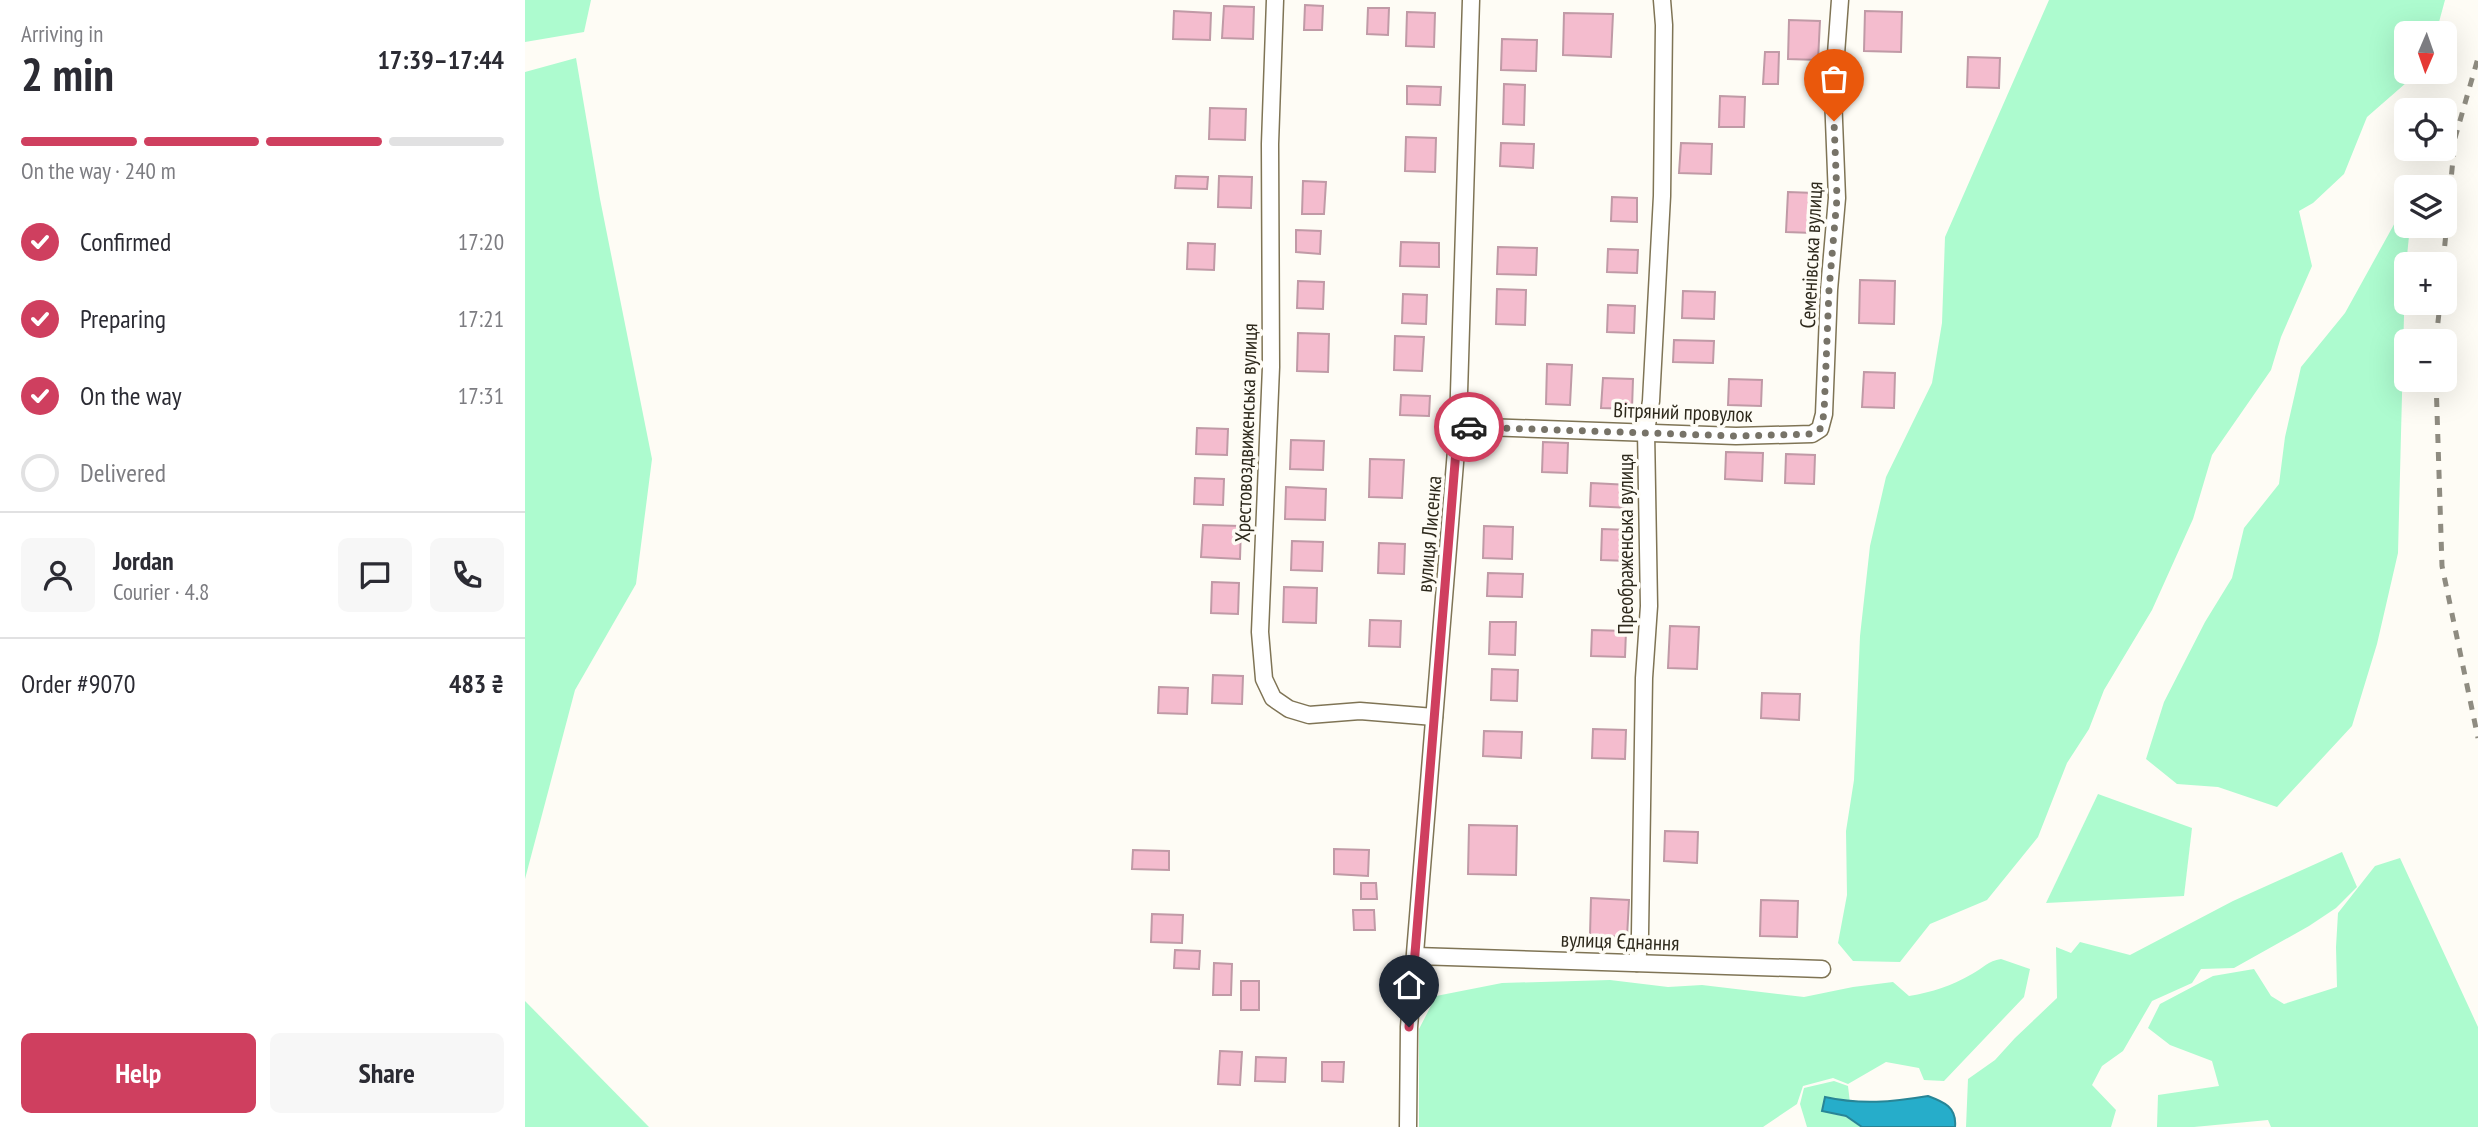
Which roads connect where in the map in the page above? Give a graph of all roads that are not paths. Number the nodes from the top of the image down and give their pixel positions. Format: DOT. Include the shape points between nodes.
graph roads {
  1 [pos="1275,0"];
  2 [pos="1471,0"];
  3 [pos="1662,0"];
  4 [pos="1840,0"];
  5 [pos="1458,426"];
  6 [pos="1820,429"];
  7 [pos="1646,431"];
  8 [pos="1434,717"];
  9 [pos="1416,956"];
  10 [pos="1637,963"];
  11 [pos="1822,970"];
  12 [pos="1408,1127"];
  1 -- 8 [label="street, Хрестовоздвиженська вулиця" via="1271,367 1260,632 1263,678 1273,698 1309,715 1360,711"];
  2 -- 5 [label="street, вулиця Лисенка"];
  3 -- 7 [label="street, Преображенська вулиця" via="1662,197"];
  4 -- 6 [label="street, Семенівська вулиця" via="1833,95 1837,198"];
  5 -- 7 [label="street, Вітряний провулок"];
  5 -- 8 [label="street, вулиця Лисенка"];
  6 -- 7 [label="street, Вітряний провулок" via="1812,434 1736,436"];
  7 -- 10 [label="street, Преображенська вулиця" via="1649,606"];
  8 -- 9 [label="street, вулиця Лисенка"];
  9 -- 10 [label="street, вулиця Єднання"];
  9 -- 12 [label="street, вулиця Лисенка" via="1409,1027"];
  10 -- 11 [label="street, вулиця Єднання"];
}
